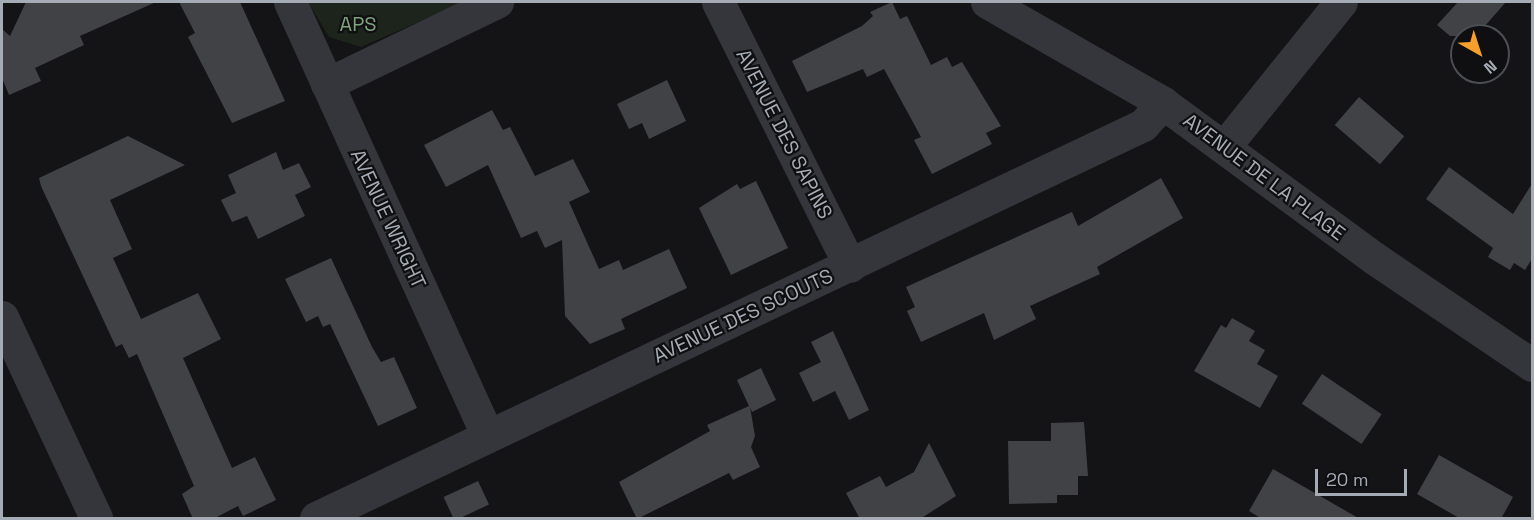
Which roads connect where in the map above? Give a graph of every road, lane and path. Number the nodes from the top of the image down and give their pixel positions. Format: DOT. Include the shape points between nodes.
graph roads {
  1 [pos="290,2"];
  2 [pos="497,2"];
  3 [pos="718,2"];
  4 [pos="987,2"];
  5 [pos="1341,2"];
  6 [pos="327,84"];
  7 [pos="1163,103"];
  8 [pos="1224,147"];
  9 [pos="850,266"];
  10 [pos="2,317"];
  11 [pos="1533,365"];
  12 [pos="488,436"];
  13 [pos="96,519"];
  14 [pos="316,519"];
  1 -- 6 [label="street, AVENUE WRIGHT"];
  2 -- 6 [label="street"];
  3 -- 9 [label="street, AVENUE DES SAPINS"];
  4 -- 7 [label="street, AVENUE DE LA PLAGE"];
  5 -- 8 [label="street"];
  6 -- 12 [label="street, AVENUE WRIGHT"];
  7 -- 8 [label="street, AVENUE DE LA PLAGE"];
  7 -- 9 [label="street, AVENUE DES SCOUTS" via="1143,125"];
  8 -- 11 [label="street, AVENUE DE LA PLAGE" via="1365,252"];
  9 -- 12 [label="street, AVENUE DES SCOUTS"];
  10 -- 13 [label="street"];
  12 -- 14 [label="street, AVENUE DES SCOUTS"];
}
